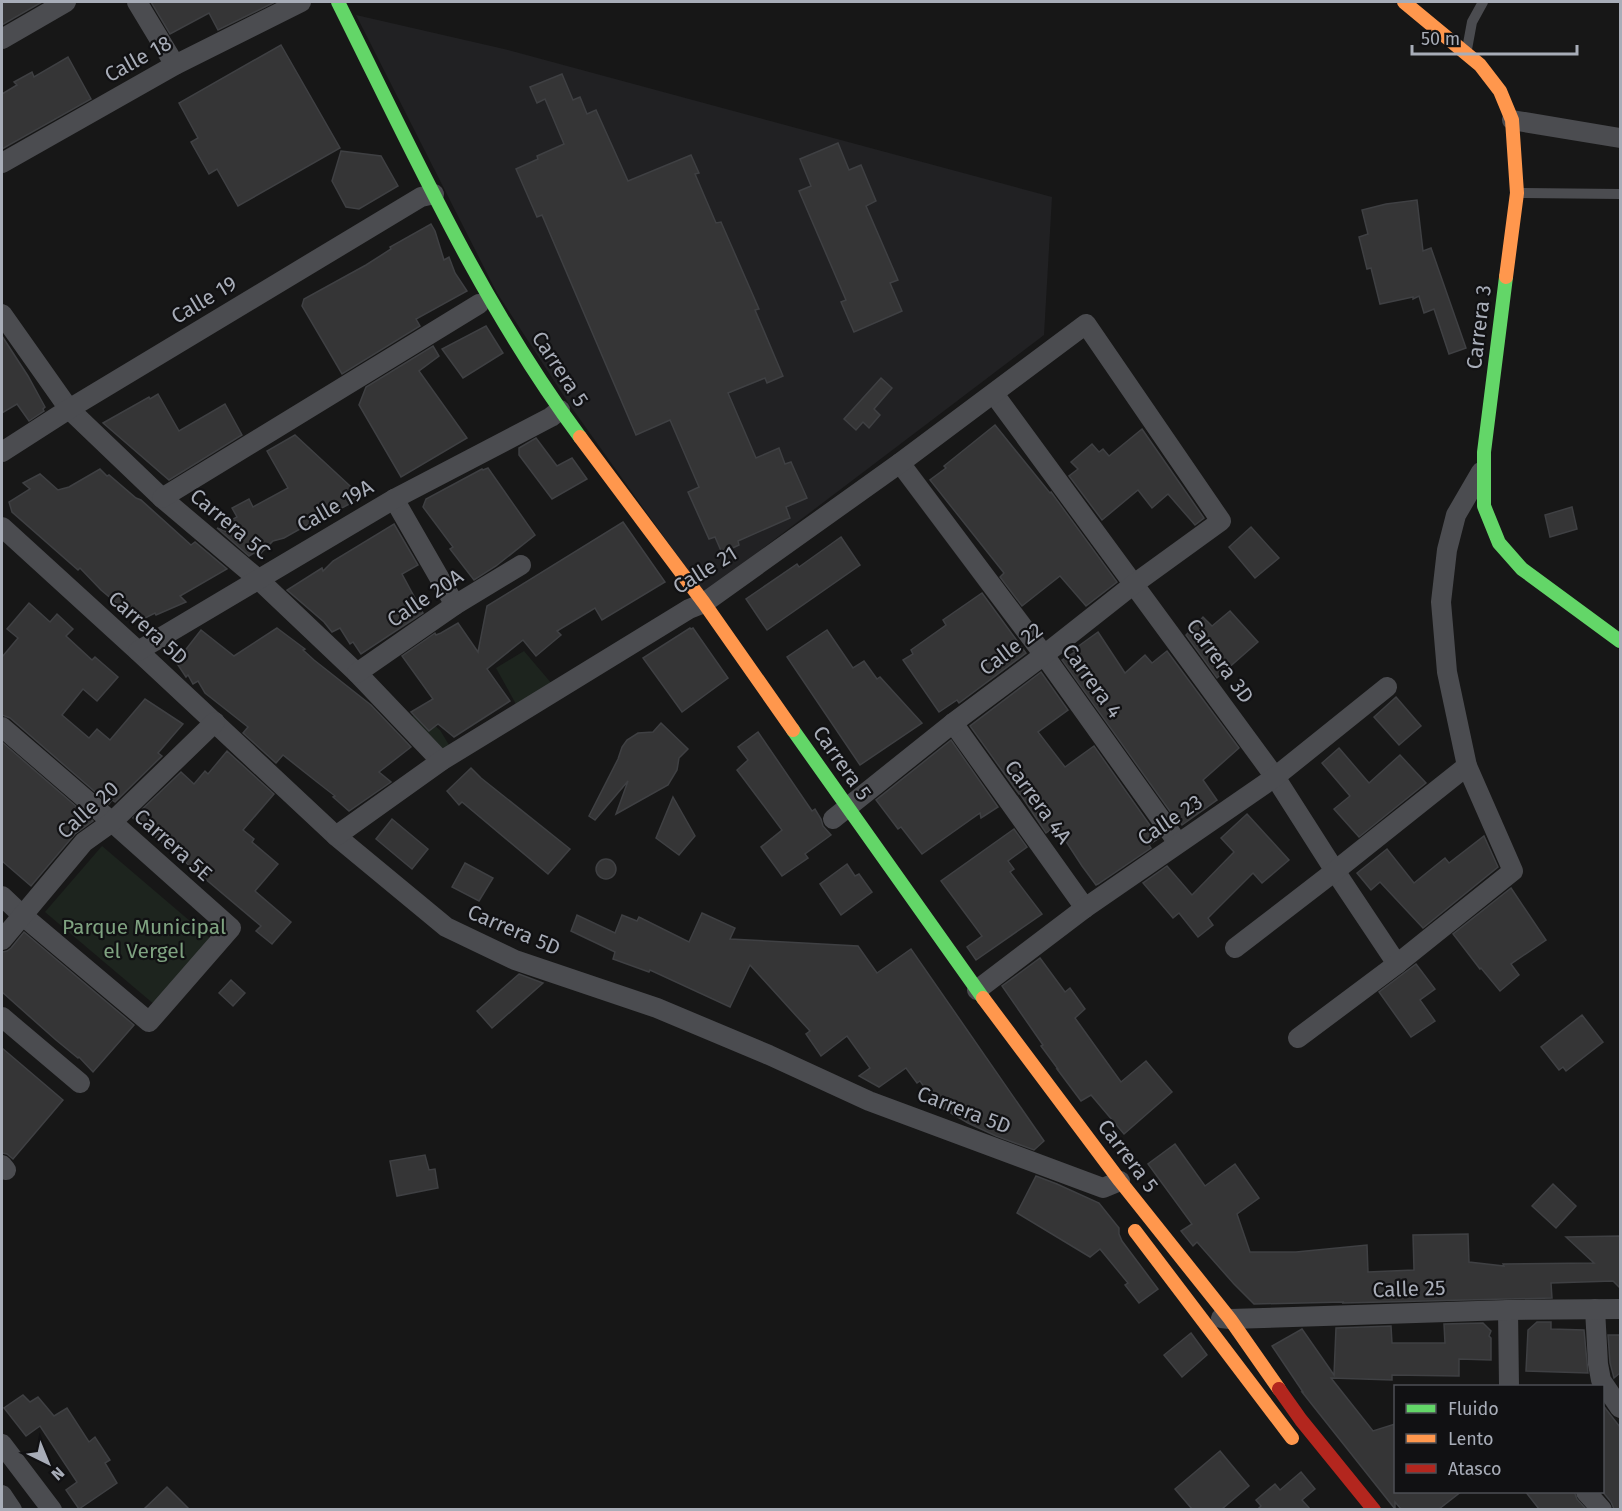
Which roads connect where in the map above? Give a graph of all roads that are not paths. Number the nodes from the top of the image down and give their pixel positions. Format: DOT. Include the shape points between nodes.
graph roads {
  1 [pos="66,2"];
  2 [pos="137,2"];
  3 [pos="301,2"];
  4 [pos="338,2"];
  5 [pos="1404,2"];
  6 [pos="1483,2"];
  7 [pos="2,39"];
  8 [pos="1467,54"];
  9 [pos="175,65"];
  10 [pos="1512,120"];
  11 [pos="389,135"];
  12 [pos="1620,138"];
  13 [pos="2,164"];
  14 [pos="1517,193"];
  15 [pos="1620,194"];
  16 [pos="428,195"];
  17 [pos="479,304"];
  18 [pos="2,314"];
  19 [pos="994,394"];
  20 [pos="69,410"];
  21 [pos="556,413"];
  22 [pos="2,452"];
  23 [pos="900,463"];
  24 [pos="1485,465"];
  25 [pos="162,498"];
  26 [pos="394,499"];
  27 [pos="1221,521"];
  28 [pos="2,527"];
  29 [pos="634,532"];
  30 [pos="521,565"];
  31 [pos="258,579"];
  32 [pos="1134,584"];
  33 [pos="454,605"];
  34 [pos="693,607"];
  35 [pos="1620,640"];
  36 [pos="138,651"];
  37 [pos="1044,655"];
  38 [pos="357,673"];
  39 [pos="1387,687"];
  40 [pos="214,722"];
  41 [pos="953,723"];
  42 [pos="2,727"];
  43 [pos="441,760"];
  44 [pos="1467,766"];
  45 [pos="1275,777"];
  46 [pos="837,816"];
  47 [pos="112,822"];
  48 [pos="336,836"];
  49 [pos="1178,843"];
  50 [pos="1335,871"];
  51 [pos="2,896"];
  52 [pos="1085,908"];
  53 [pos="22,915"];
  54 [pos="2,940"];
  55 [pos="1235,948"];
  56 [pos="1397,964"];
  57 [pos="977,990"];
  58 [pos="2,1017"];
  59 [pos="1298,1038"];
  60 [pos="80,1083"];
  61 [pos="1089,1169"];
  62 [pos="1111,1189"];
  63 [pos="1131,1224"];
  64 [pos="1595,1309"];
  65 [pos="1620,1309"];
  66 [pos="1508,1310"];
  67 [pos="1199,1315"];
  68 [pos="1230,1320"];
  69 [pos="1509,1385"];
  70 [pos="1620,1408"];
  71 [pos="2,1444"];
  72 [pos="1300,1448"];
  73 [pos="1588,1493"];
  74 [pos="2,1495"];
  75 [pos="12,1509"];
  76 [pos="52,1509"];
  77 [pos="1374,1509"];
  78 [pos="1602,1509"];
  1 -- 7 [label="street"];
  2 -- 9 [label="street"];
  3 -- 9 [label="street, Calle 18"];
  4 -- 16 [label="street, Carrera 5"];
  5 -- 8 [label="street, Carrera 3"];
  6 -- 8 [label="lane" via="1472,21"];
  8 -- 10 [label="street, Carrera 3" via="1500,91"];
  9 -- 13 [label="street, Calle 18"];
  10 -- 12 [label="street"];
  10 -- 14 [label="street, Carrera 3"];
  11 -- 16 [label="street, Carrera 5"];
  14 -- 15 [label="lane"];
  14 -- 24 [label="street, Carrera 3"];
  16 -- 17 [label="street, Carrera 5"];
  16 -- 20 [label="street, Calle 19"];
  16 -- 21 [label="street, Carrera 5"];
  17 -- 21 [label="street, Carrera 5"];
  17 -- 25 [label="street"];
  18 -- 20 [label="street, Carrera 5C"];
  19 -- 23 [label="street, Calle 21"];
  19 -- 27 [label="street, Calle 21" via="1086,324"];
  19 -- 32 [label="street, Carrera 3D"];
  20 -- 22 [label="street, Calle 19"];
  20 -- 25 [label="street, Carrera 5C"];
  21 -- 26 [label="street, Calle 19A"];
  21 -- 29 [label="street, Carrera 5"];
  21 -- 34 [label="street, Carrera 5"];
  23 -- 34 [label="street, Calle 21"];
  23 -- 37 [label="street, Carrera 4"];
  24 -- 35 [label="street, Carrera 3" via="1484,506 1499,543 1522,569"];
  24 -- 44 [label="street" via="1456,515 1446,549 1441,602 1447,672"];
  25 -- 31 [label="street, Carrera 5C"];
  26 -- 31 [label="street, Calle 19A"];
  26 -- 33 [label="street"];
  27 -- 32 [label="street, Calle 22"];
  28 -- 36 [label="street, Carrera 5D"];
  30 -- 33 [label="street, Calle 20A"];
  31 -- 36 [label="street, Calle 19A"];
  31 -- 38 [label="street, Carrera 5C"];
  32 -- 37 [label="street, Calle 22"];
  32 -- 45 [label="street, Carrera 3D"];
  33 -- 38 [label="street, Calle 20A"];
  34 -- 43 [label="street, Calle 21"];
  34 -- 46 [label="street, Carrera 5"];
  36 -- 40 [label="street, Carrera 5D"];
  37 -- 41 [label="street, Calle 22"];
  37 -- 49 [label="street, Carrera 4"];
  38 -- 43 [label="street, Carrera 5C"];
  39 -- 45 [label="street, Calle 23"];
  40 -- 47 [label="street, Calle 20"];
  40 -- 48 [label="street, Carrera 5D"];
  41 -- 46 [label="street, Calle 22"];
  41 -- 52 [label="street, Carrera 4A"];
  42 -- 47 [label="street, Carrera 5E"];
  43 -- 48 [label="street, Calle 21"];
  44 -- 50 [label="street"];
  44 -- 56 [label="street" via="1513,871"];
  45 -- 49 [label="street, Calle 23"];
  45 -- 50 [label="street, Carrera 3D"];
  46 -- 57 [label="street, Carrera 5"];
  47 -- 53 [label="street, Calle 20" via="84,842"];
  47 -- 53 [label="street, Carrera 5E" via="231,928 148,1022"];
  48 -- 62 [label="street, Carrera 5D" via="446,927 515,960 657,1008 869,1101"];
  49 -- 52 [label="street, Calle 23"];
  50 -- 55 [label="street"];
  50 -- 56 [label="street, Carrera 3D"];
  51 -- 53 [label="street"];
  52 -- 57 [label="street, Calle 23"];
  53 -- 54 [label="street, Calle 20"];
  56 -- 59 [label="street"];
  57 -- 62 [label="street, Carrera 5"];
  58 -- 60 [label="street"];
  61 -- 62 [label="street, Carrera 5"];
  62 -- 68 [label="street, Carrera 5"];
  63 -- 67 [label="street, Carrera 5"];
  64 -- 65 [label="street, Calle 25"];
  64 -- 66 [label="street, Calle 25"];
  64 -- 70 [label="street" via="1601,1380"];
  66 -- 68 [label="street, Calle 25"];
  66 -- 69 [label="street"];
  67 -- 68 [label="street, Calle 25"];
  67 -- 72 [label="street, Carrera 5"];
  68 -- 77 [label="street, Carrera 5" via="1301,1420"];
  71 -- 76 [label="street"];
  73 -- 78 [label="street"];
  74 -- 75 [label="street"];
}
